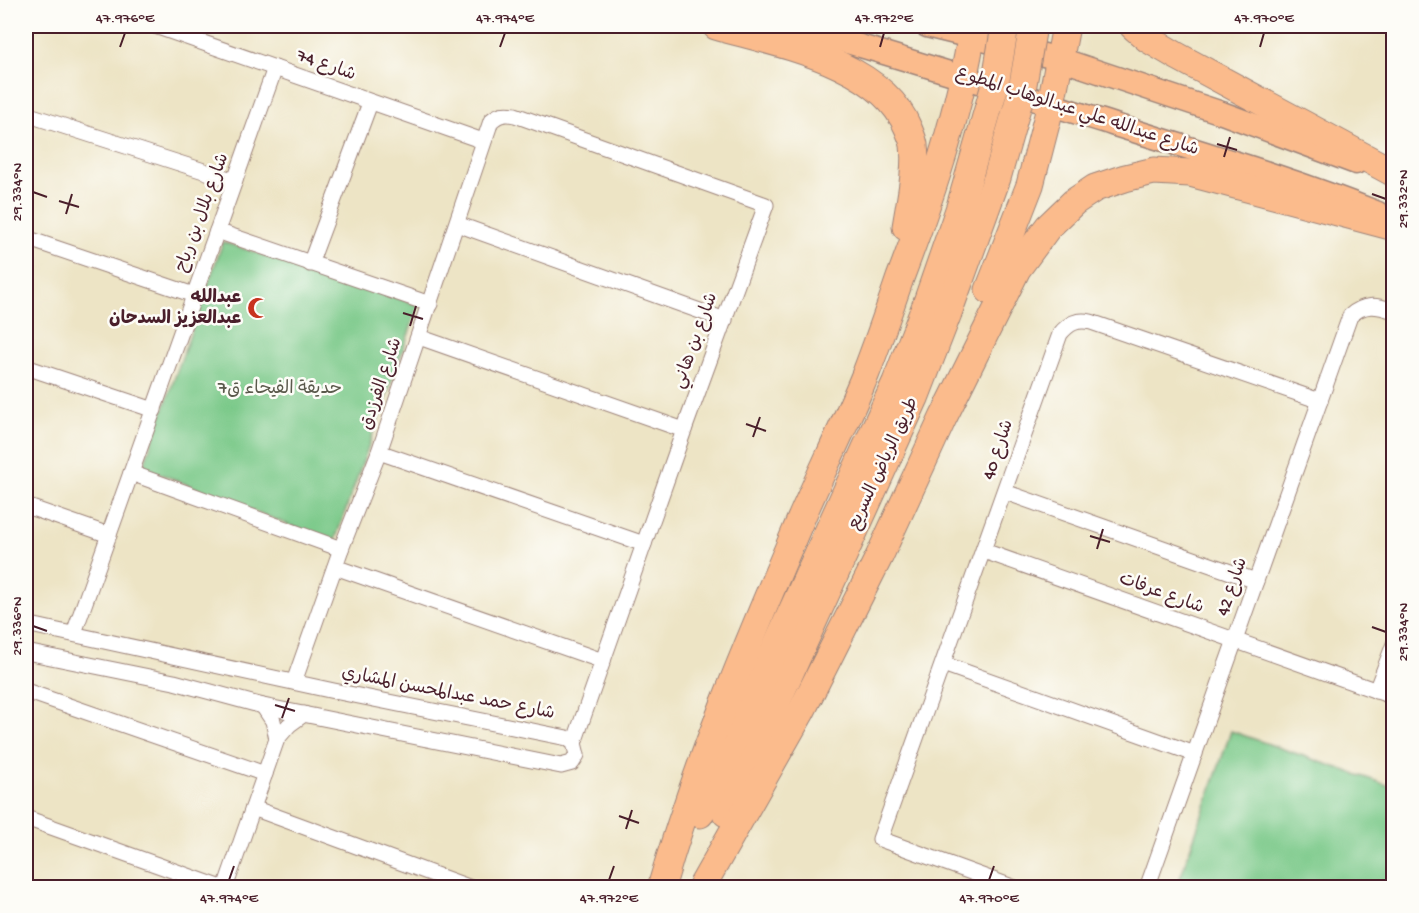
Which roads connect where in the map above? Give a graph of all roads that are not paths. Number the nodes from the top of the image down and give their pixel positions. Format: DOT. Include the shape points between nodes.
graph roads {
  1 [pos="155,26"];
  2 [pos="716,26"];
  3 [pos="791,26"];
  4 [pos="927,26"];
  5 [pos="1005,26"];
  6 [pos="1033,26"];
  7 [pos="1066,26"];
  8 [pos="1133,26"];
  9 [pos="972,31"];
  10 [pos="1060,59"];
  11 [pos="275,68"];
  12 [pos="964,76"];
  13 [pos="370,103"];
  14 [pos="1051,104"];
  15 [pos="26,114"];
  16 [pos="514,115"];
  17 [pos="483,141"];
  18 [pos="942,158"];
  19 [pos="1394,176"];
  20 [pos="235,181"];
  21 [pos="1030,184"];
  22 [pos="1394,219"];
  23 [pos="457,224"];
  24 [pos="1394,227"];
  25 [pos="217,231"];
  26 [pos="26,238"];
  27 [pos="310,264"];
  28 [pos="899,283"];
  29 [pos="194,295"];
  30 [pos="430,304"];
  31 [pos="937,309"];
  32 [pos="1394,311"];
  33 [pos="725,320"];
  34 [pos="419,337"];
  35 [pos="26,367"];
  36 [pos="1320,401"];
  37 [pos="154,410"];
  38 [pos="943,418"];
  39 [pos="684,430"];
  40 [pos="379,453"];
  41 [pos="131,473"];
  42 [pos="1005,492"];
  43 [pos="26,506"];
  44 [pos="109,535"];
  45 [pos="644,544"];
  46 [pos="341,549"];
  47 [pos="984,551"];
  48 [pos="335,567"];
  49 [pos="1256,581"];
  50 [pos="26,624"];
  51 [pos="74,633"];
  52 [pos="1235,640"];
  53 [pos="1394,644"];
  54 [pos="137,648"];
  55 [pos="26,652"];
  56 [pos="177,657"];
  57 [pos="603,661"];
  58 [pos="943,664"];
  59 [pos="133,673"];
  60 [pos="174,682"];
  61 [pos="294,682"];
  62 [pos="26,691"];
  63 [pos="1376,691"];
  64 [pos="1394,697"];
  65 [pos="263,706"];
  66 [pos="304,714"];
  67 [pos="277,739"];
  68 [pos="574,743"];
  69 [pos="1195,754"];
  70 [pos="265,774"];
  71 [pos="253,808"];
  72 [pos="26,818"];
  73 [pos="224,888"];
  74 [pos="471,888"];
  75 [pos="661,888"];
  76 [pos="666,888"];
  77 [pos="693,888"];
  78 [pos="701,888"];
  79 [pos="1015,888"];
  80 [pos="1147,888"];
  1 -- 11 [label="street, شارع 74"];
  2 -- 28 [label="highway" via="852,70 878,87 903,115 914,143 914,176"];
  3 -- 12 [label="main road, شارع عبدالله علي عبدالوهاب المطوع"];
  4 -- 9 [label="main road"];
  5 -- 31 [label="highway, طريق الرياض السريع, bridge" via="995,85 960,207"];
  6 -- 31 [label="highway, طريق الرياض السريع, bridge" via="1022,90 1000,167"];
  7 -- 10 [label="highway"];
  8 -- 19 [label="highway" via="1177,56"];
  9 -- 10 [label="main road"];
  9 -- 12 [label="highway"];
  10 -- 14 [label="highway"];
  10 -- 19 [label="main road"];
  11 -- 13 [label="street, شارع 74"];
  11 -- 20 [label="street, شارع بلال بن رباح"];
  12 -- 14 [label="main road, شارع عبدالله علي عبدالوهاب المطوع"];
  12 -- 18 [label="highway"];
  13 -- 17 [label="street, شارع 74"];
  13 -- 27 [label="street"];
  14 -- 21 [label="highway"];
  14 -- 22 [label="main road, شارع عبدالله علي عبدالوهاب المطوع" via="1342,198"];
  15 -- 20 [label="street"];
  16 -- 17 [label="street, شارع الفرزدق" via="498,115 491,121"];
  16 -- 33 [label="street, شارع بن هاني" via="766,205"];
  17 -- 23 [label="street, شارع الفرزدق"];
  18 -- 21 [label="highway" via="954,144 970,136 988,134 1005,139 1028,166"];
  18 -- 28 [label="highway"];
  20 -- 25 [label="street, شارع بلال بن رباح"];
  21 -- 38 [label="highway" via="964,349"];
  23 -- 30 [label="street, شارع الفرزدق"];
  23 -- 33 [label="street"];
  24 -- 38 [label="highway" via="1190,173 1154,171 1095,188 1048,227 1017,269"];
  25 -- 27 [label="street"];
  25 -- 29 [label="street, شارع بلال بن رباح"];
  26 -- 29 [label="street"];
  27 -- 30 [label="street"];
  28 -- 75 [label="highway" via="866,374 728,691"];
  29 -- 37 [label="street, شارع بلال بن رباح"];
  30 -- 34 [label="street, شارع الفرزدق"];
  31 -- 76 [label="highway, طريق الرياض السريع" via="896,382"];
  31 -- 77 [label="highway, طريق الرياض السريع" via="915,398"];
  32 -- 36 [label="street, شارع 42" via="1364,306 1350,316"];
  33 -- 39 [label="street, شارع بن هاني"];
  34 -- 39 [label="street"];
  34 -- 40 [label="street, شارع الفرزدق"];
  35 -- 37 [label="street"];
  36 -- 42 [label="street, شارع 40" via="1091,322 1074,322 1060,334"];
  36 -- 49 [label="street, شارع 42"];
  37 -- 41 [label="street, شارع بلال بن رباح"];
  38 -- 78 [label="highway" via="802,710"];
  39 -- 45 [label="street, شارع بن هاني"];
  40 -- 45 [label="street"];
  40 -- 46 [label="street, شارع الفرزدق"];
  41 -- 44 [label="street, شارع بلال بن رباح"];
  41 -- 46 [label="street"];
  42 -- 47 [label="street, شارع 40"];
  42 -- 49 [label="street"];
  43 -- 44 [label="street"];
  44 -- 51 [label="street, شارع بلال بن رباح"];
  45 -- 57 [label="street, شارع بن هاني"];
  46 -- 48 [label="street, شارع الفرزدق"];
  47 -- 52 [label="street, شارع عرفات"];
  47 -- 58 [label="street, شارع 40"];
  48 -- 57 [label="street"];
  48 -- 61 [label="street, شارع الفرزدق"];
  49 -- 52 [label="street, شارع 42"];
  50 -- 51 [label="street, شارع حمد عبدالمحسن المشاري"];
  51 -- 54 [label="street, شارع حمد عبدالمحسن المشاري"];
  52 -- 63 [label="street, شارع عرفات"];
  52 -- 69 [label="street, شارع 42"];
  53 -- 63 [label="street"];
  54 -- 56 [label="street, شارع حمد عبدالمحسن المشاري"];
  54 -- 59 [label="street" via="146,656 146,662 144,668"];
  55 -- 59 [label="street"];
  56 -- 60 [label="street" via="165,668"];
  56 -- 61 [label="street, شارع حمد عبدالمحسن المشاري"];
  57 -- 68 [label="street, شارع بن هاني"];
  58 -- 69 [label="street"];
  58 -- 79 [label="street, شارع 40" via="880,839"];
  59 -- 60 [label="street"];
  60 -- 65 [label="street"];
  61 -- 68 [label="street, شارع حمد عبدالمحسن المشاري" via="567,738"];
  62 -- 70 [label="street"];
  63 -- 64 [label="street, شارع عرفات"];
  65 -- 66 [label="street"];
  65 -- 67 [label="street" via="273,721"];
  66 -- 67 [label="street"];
  66 -- 68 [label="street" via="561,766 575,759"];
  67 -- 70 [label="street"];
  69 -- 80 [label="street, شارع 42"];
  70 -- 71 [label="street"];
  71 -- 73 [label="street"];
  71 -- 74 [label="street"];
  72 -- 73 [label="street"];
}
